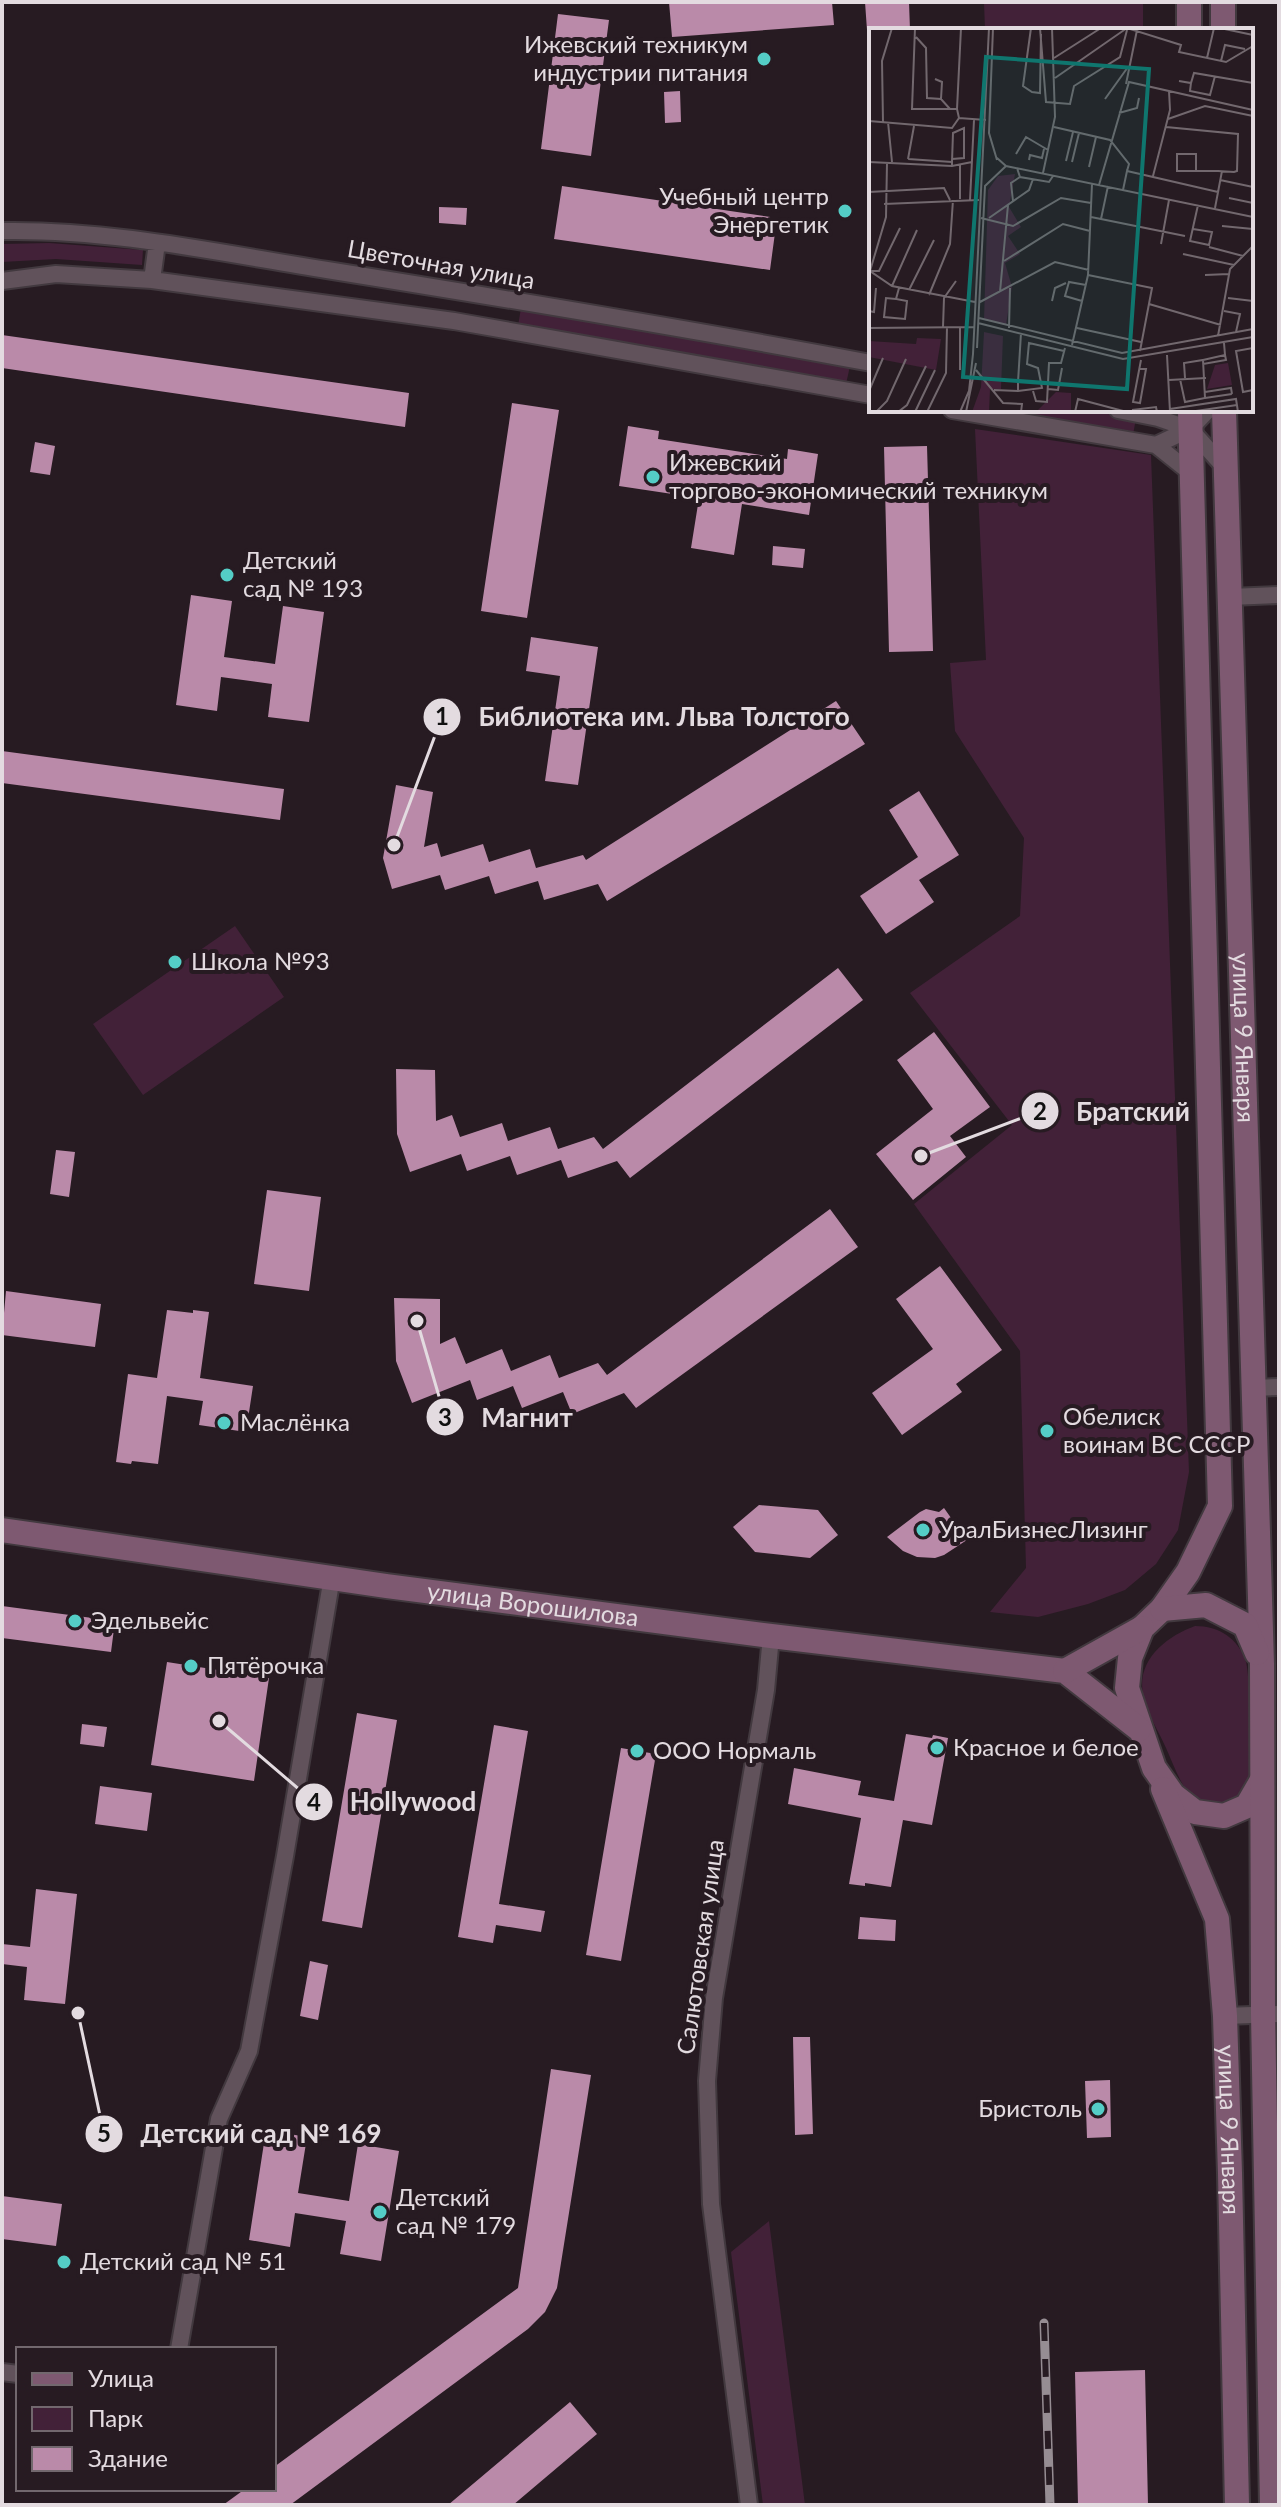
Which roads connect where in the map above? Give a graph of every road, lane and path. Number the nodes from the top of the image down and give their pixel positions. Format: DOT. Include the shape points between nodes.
graph roads {
  1 [pos="1189,2"];
  2 [pos="1223,2"];
  3 [pos="1189,28"];
  4 [pos="1223,28"];
  5 [pos="2,231"];
  6 [pos="157,243"];
  7 [pos="152,280"];
  8 [pos="2,281"];
  9 [pos="459,291"];
  10 [pos="454,321"];
  11 [pos="866,362"];
  12 [pos="864,394"];
  13 [pos="964,412"];
  14 [pos="1140,412"];
  15 [pos="1224,412"];
  16 [pos="1161,414"];
  17 [pos="1190,419"];
  18 [pos="1156,445"];
  19 [pos="1226,469"];
  20 [pos="1191,473"];
  21 [pos="1279,595"];
  22 [pos="1230,597"];
  23 [pos="1279,1387"];
  24 [pos="1253,1388"];
  25 [pos="2,1530"];
  26 [pos="332,1577"];
  27 [pos="1162,1609"];
  28 [pos="1142,1628"];
  29 [pos="771,1636"];
  30 [pos="1262,1664"];
  31 [pos="1065,1671"];
  32 [pos="1139,1729"];
  33 [pos="1154,1768"];
  34 [pos="1262,1780"];
  35 [pos="1271,2014"];
  36 [pos="1225,2016"];
  37 [pos="179,2347"];
  38 [pos="749,2505"];
  39 [pos="1237,2505"];
  40 [pos="1272,2505"];
  1 -- 3 [label="main road"];
  2 -- 4 [label="main road"];
  5 -- 6 [label="street, Цветочная улица" via="47,230"];
  6 -- 7 [label="street"];
  6 -- 9 [label="street, Цветочная улица"];
  7 -- 8 [label="street" via="56,274"];
  7 -- 10 [label="street"];
  9 -- 10 [label="street"];
  9 -- 11 [label="street, Цветочная улица"];
  10 -- 12 [label="street"];
  11 -- 12 [label="street"];
  13 -- 18 [label="street"];
  14 -- 16 [label="street"];
  15 -- 19 [label="main road, улица 9 Января"];
  16 -- 17 [label="street"];
  17 -- 18 [label="street"];
  17 -- 19 [label="street"];
  17 -- 20 [label="main road, улица 9 Января"];
  18 -- 20 [label="street"];
  19 -- 22 [label="main road, улица 9 Января"];
  20 -- 27 [label="main road, улица 9 Января" via="1220,1506 1188,1572"];
  21 -- 22 [label="street"];
  22 -- 24 [label="main road, улица 9 Января"];
  23 -- 24 [label="street"];
  24 -- 30 [label="main road, улица 9 Января"];
  25 -- 26 [label="main road, улица Ворошилова"];
  26 -- 29 [label="main road, улица Ворошилова"];
  26 -- 37 [label="street" via="249,2051 219,2119"];
  27 -- 28 [label="main road"];
  27 -- 30 [label="main road" via="1206,1605 1245,1625"];
  28 -- 31 [label="main road"];
  28 -- 32 [label="main road" via="1130,1658 1127,1688"];
  29 -- 31 [label="main road, улица Ворошилова"];
  29 -- 38 [label="street, Салютовская улица" via="714,1998 707,2081 711,2204"];
  30 -- 34 [label="main road"];
  31 -- 32 [label="main road"];
  32 -- 33 [label="main road"];
  33 -- 34 [label="main road" via="1173,1795 1195,1812 1224,1816 1247,1806"];
  33 -- 36 [label="main road, улица 9 Января" via="1217,1919"];
  34 -- 35 [label="main road, улица 9 Января"];
  35 -- 36 [label="street"];
  35 -- 40 [label="main road, улица 9 Января"];
  36 -- 39 [label="main road, улица 9 Января"];
}
